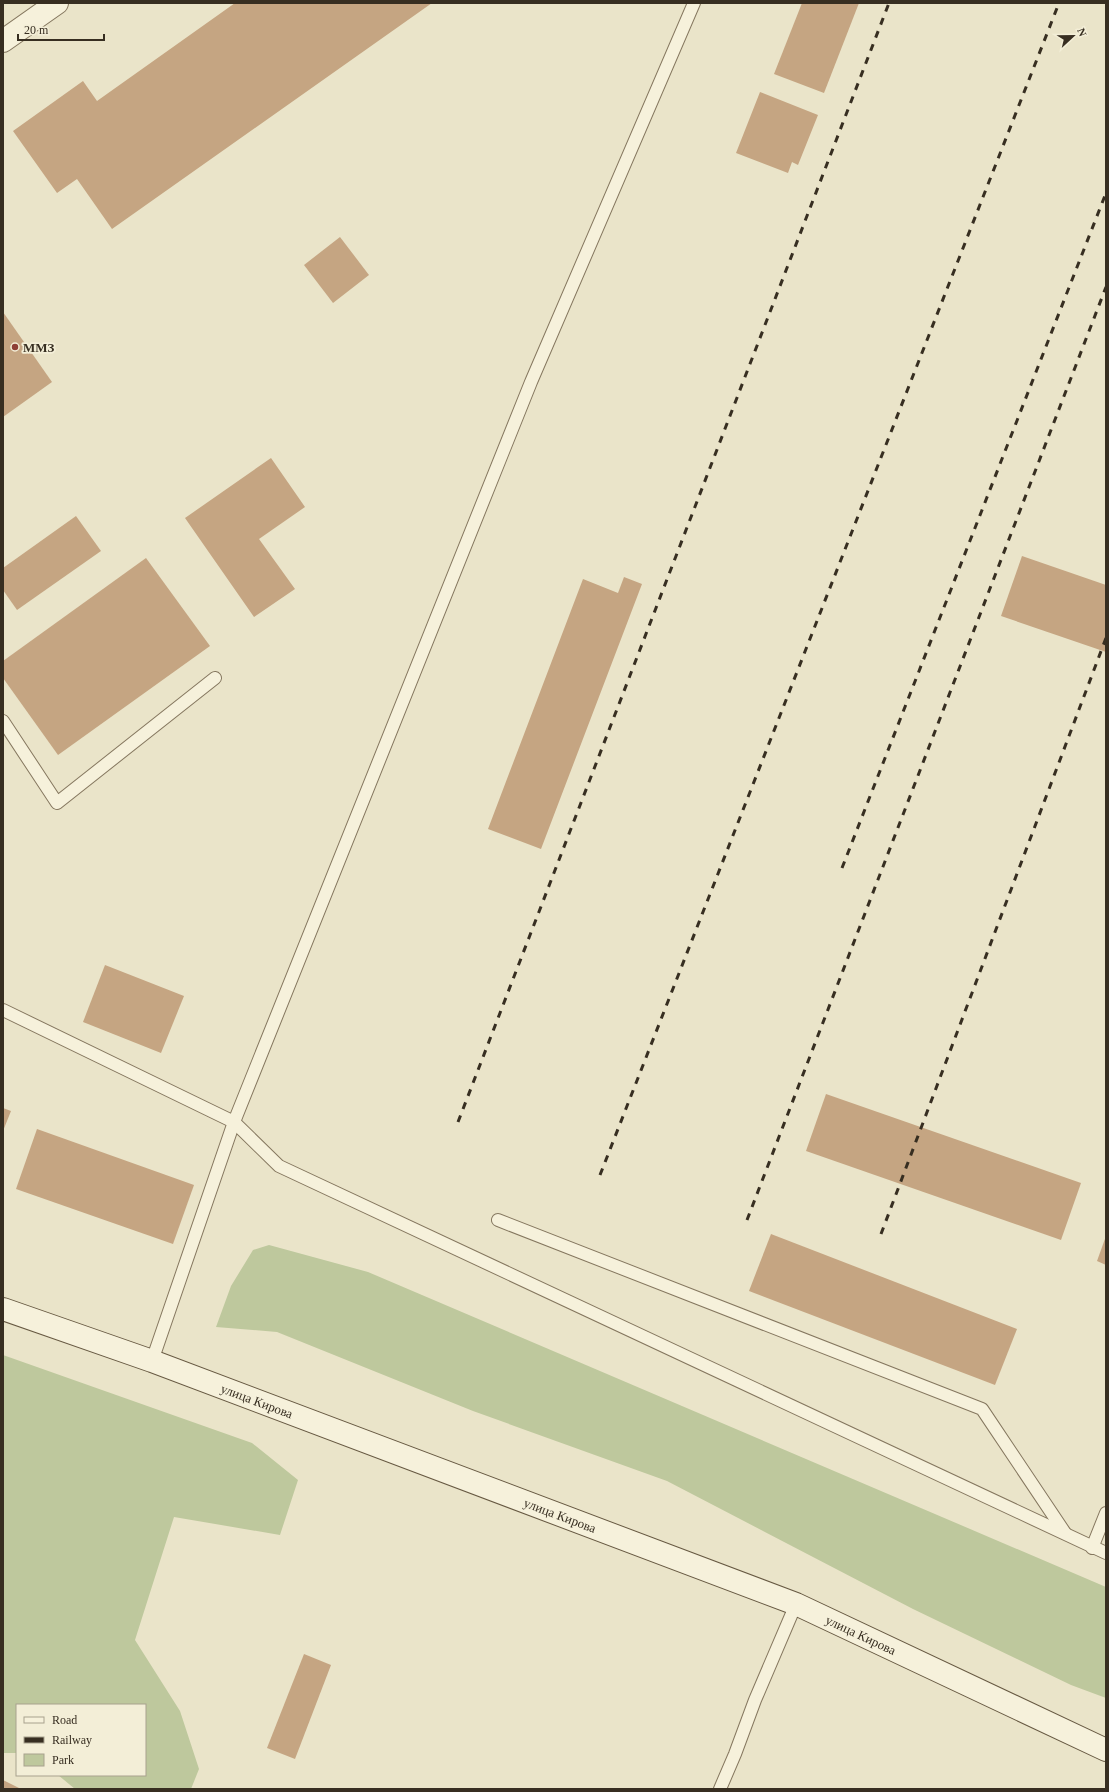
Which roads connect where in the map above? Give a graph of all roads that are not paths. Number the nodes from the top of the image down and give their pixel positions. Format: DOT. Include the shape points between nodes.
graph roads {
  1 [pos="57,3"];
  2 [pos="694,3"];
  3 [pos="3,41"];
  4 [pos="215,678"];
  5 [pos="3,722"];
  6 [pos="3,1010"];
  7 [pos="234,1122"];
  8 [pos="498,1220"];
  9 [pos="3,1309"];
  10 [pos="152,1361"];
  11 [pos="1106,1513"];
  12 [pos="1066,1534"];
  13 [pos="1092,1548"];
  14 [pos="1106,1553"];
  15 [pos="796,1604"];
  16 [pos="1106,1750"];
  17 [pos="720,1789"];
  1 -- 3 [label="main road"];
  2 -- 7 [label="lane" via="532,382"];
  4 -- 5 [label="lane" via="57,803"];
  6 -- 7 [label="lane"];
  7 -- 10 [label="lane"];
  7 -- 12 [label="lane" via="280,1166"];
  8 -- 12 [label="lane" via="982,1409"];
  9 -- 10 [label="main road, улица Кирова"];
  10 -- 15 [label="main road, улица Кирова"];
  11 -- 13 [label="lane"];
  12 -- 13 [label="lane"];
  13 -- 14 [label="lane"];
  15 -- 16 [label="main road, улица Кирова"];
  15 -- 17 [label="lane"];
}
